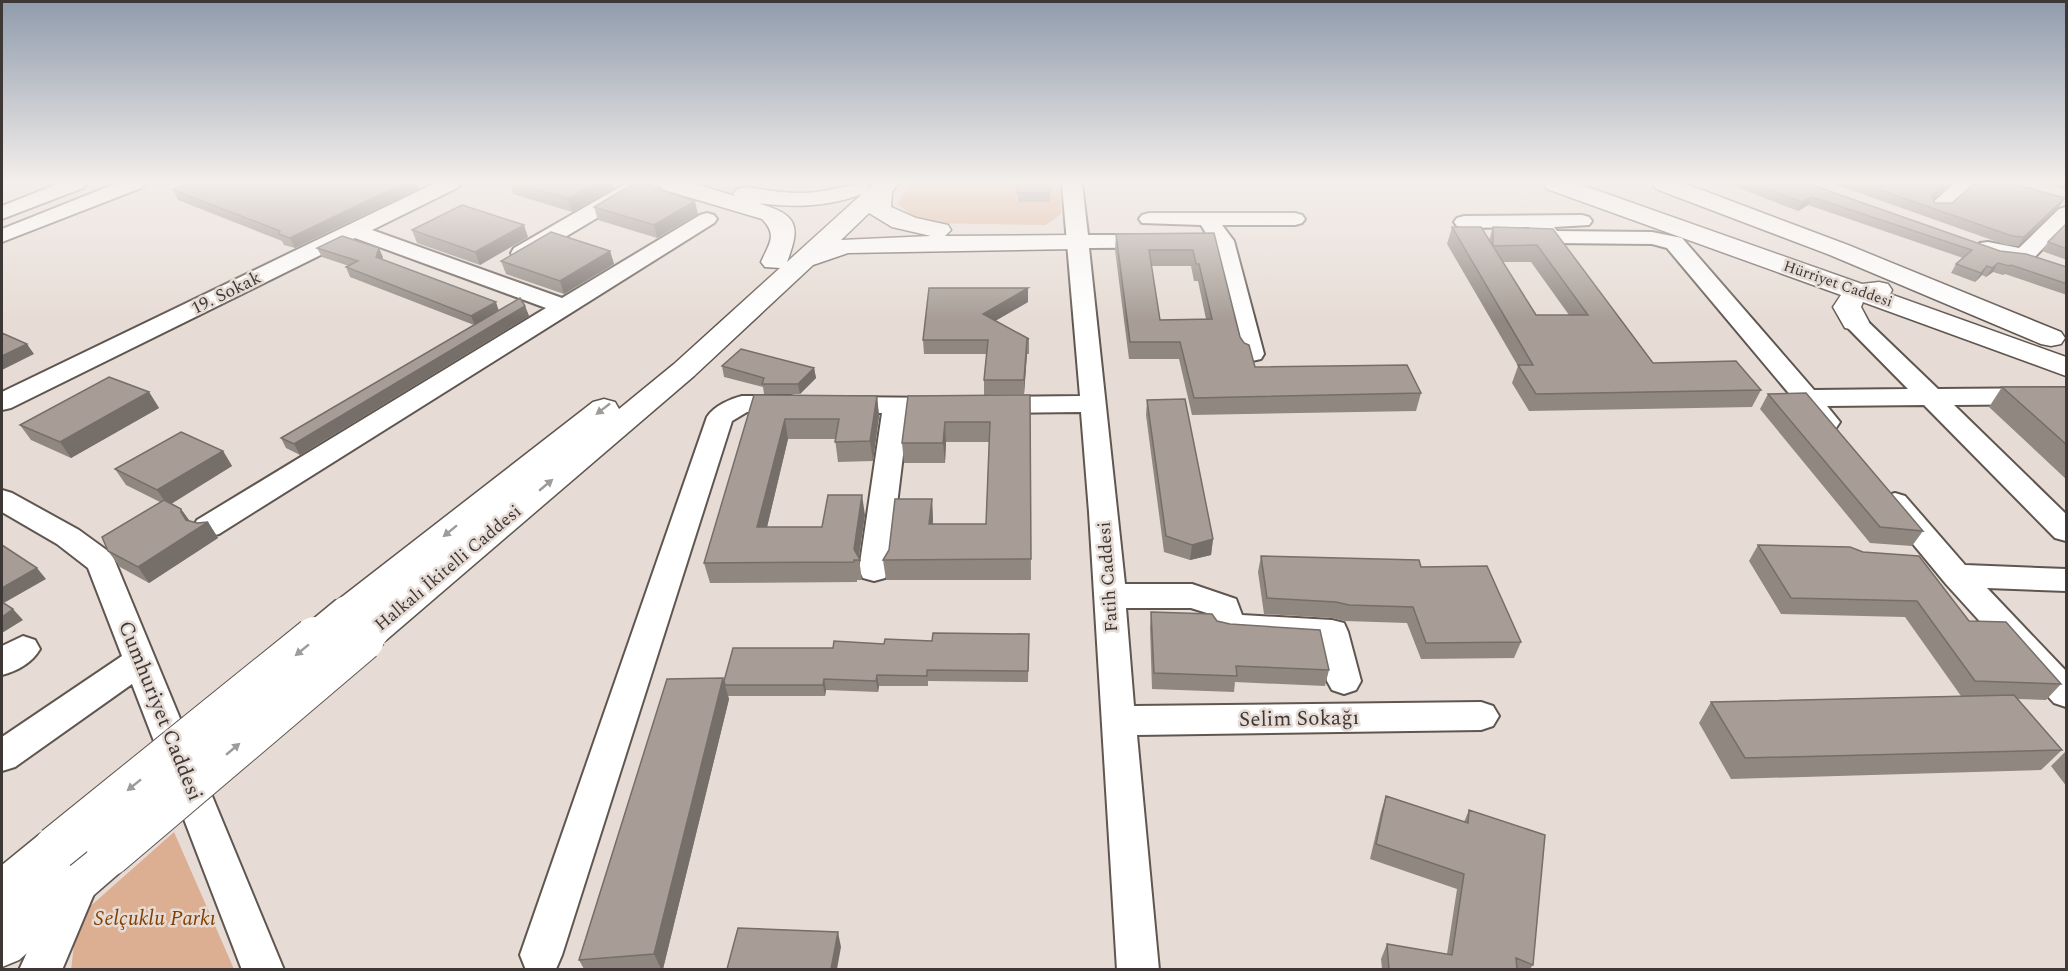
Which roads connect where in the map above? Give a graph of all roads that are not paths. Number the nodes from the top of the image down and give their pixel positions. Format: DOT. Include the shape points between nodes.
graph roads {
  1 [pos="19,229"];
  2 [pos="357,229"];
  3 [pos="562,229"];
  4 [pos="690,229"];
  5 [pos="782,229"];
  6 [pos="825,229"];
  7 [pos="934,229"];
  8 [pos="1075,229"];
  9 [pos="1215,229"];
  10 [pos="1543,229"];
  11 [pos="1681,229"];
  12 [pos="1739,229"];
  13 [pos="1784,229"];
  14 [pos="2047,229"];
  15 [pos="354,231"];
  16 [pos="2045,232"];
  17 [pos="2,236"];
  18 [pos="1076,236"];
  19 [pos="2067,239"];
  20 [pos="1223,241"];
  21 [pos="1970,242"];
  22 [pos="2024,255"];
  23 [pos="2045,262"];
  24 [pos="785,265"];
  25 [pos="1782,265"];
  26 [pos="480,277"];
  27 [pos="1862,292"];
  28 [pos="564,307"];
  29 [pos="1925,315"];
  30 [pos="1855,322"];
  31 [pos="2059,344"];
  32 [pos="1252,354"];
  33 [pos="2067,367"];
  34 [pos="2067,396"];
  35 [pos="1931,397"];
  36 [pos="1806,398"];
  37 [pos="2,402"];
  38 [pos="1093,405"];
  39 [pos="896,406"];
  40 [pos="1845,444"];
  41 [pos="1875,480"];
  42 [pos="2,500"];
  43 [pos="208,527"];
  44 [pos="2067,531"];
  45 [pos="1910,559"];
  46 [pos="1951,569"];
  47 [pos="874,570"];
  48 [pos="2067,580"];
  49 [pos="1109,596"];
  50 [pos="140,661"];
  51 [pos="1344,681"];
  52 [pos="2067,693"];
  53 [pos="1481,716"];
  54 [pos="1118,721"];
  55 [pos="2,756"];
  56 [pos="82,860"];
  57 [pos="2,894"];
  58 [pos="2,944"];
  59 [pos="541,955"];
  60 [pos="40,969"];
  61 [pos="263,969"];
  62 [pos="1138,969"];
  1 -- 17 [label="street"];
  2 -- 15 [label="street, 19. Sokak"];
  3 -- 26 [label="street"];
  4 -- 28 [label="street"];
  5 -- 24 [label="main road"];
  6 -- 24 [label="main road, Halkalı İkitelli Caddesi"];
  7 -- 18 [label="main road"];
  8 -- 18 [label="street, Fatih Caddesi"];
  9 -- 20 [label="street"];
  10 -- 36 [label="street" via="1552,237 1652,238 1674,243"];
  11 -- 25 [label="main road, Hürriyet Caddesi"];
  12 -- 31 [label="main road, Hürriyet Caddesi"];
  13 -- 31 [label="main road"];
  14 -- 16 [label="street"];
  15 -- 26 [label="street"];
  15 -- 37 [label="street, 19. Sokak"];
  16 -- 19 [label="street"];
  16 -- 22 [label="street"];
  18 -- 20 [label="street"];
  18 -- 24 [label="main road" via="845,246"];
  18 -- 38 [label="street, Fatih Caddesi"];
  20 -- 32 [label="street"];
  21 -- 22 [label="street"];
  22 -- 23 [label="street"];
  24 -- 56 [label="main road, Halkalı İkitelli Caddesi, bridge" via="684,370 360,622"];
  25 -- 27 [label="main road, Hürriyet Caddesi"];
  25 -- 30 [label="main road"];
  26 -- 28 [label="street"];
  27 -- 29 [label="main road, Hürriyet Caddesi"];
  27 -- 30 [label="main road" via="1852,297 1847,308"];
  27 -- 31 [label="main road" via="1886,290 1922,299"];
  28 -- 43 [label="street"];
  29 -- 30 [label="main road" via="1880,310 1863,314"];
  29 -- 33 [label="main road, Hürriyet Caddesi"];
  30 -- 35 [label="street"];
  34 -- 35 [label="street"];
  35 -- 36 [label="street"];
  35 -- 44 [label="street"];
  36 -- 40 [label="street"];
  38 -- 39 [label="street"];
  38 -- 49 [label="street, Fatih Caddesi"];
  39 -- 47 [label="street"];
  39 -- 59 [label="street" via="742,404 720,417"];
  41 -- 46 [label="street"];
  42 -- 50 [label="street, Cumhuriyet Caddesi" via="68,537 101,562"];
  45 -- 46 [label="street"];
  46 -- 48 [label="street"];
  46 -- 52 [label="street"];
  49 -- 51 [label="street" via="1192,596 1225,607 1227,626 1332,632"];
  49 -- 54 [label="street, Fatih Caddesi"];
  50 -- 55 [label="street"];
  50 -- 61 [label="street, Cumhuriyet Caddesi"];
  53 -- 54 [label="street, Selim Sokağı"];
  54 -- 62 [label="street, Fatih Caddesi"];
  56 -- 57 [label="main road, Halkalı İkitelli Caddesi"];
  56 -- 58 [label="main road, Halkalı İkitelli Caddesi"];
  56 -- 60 [label="street"];
}
